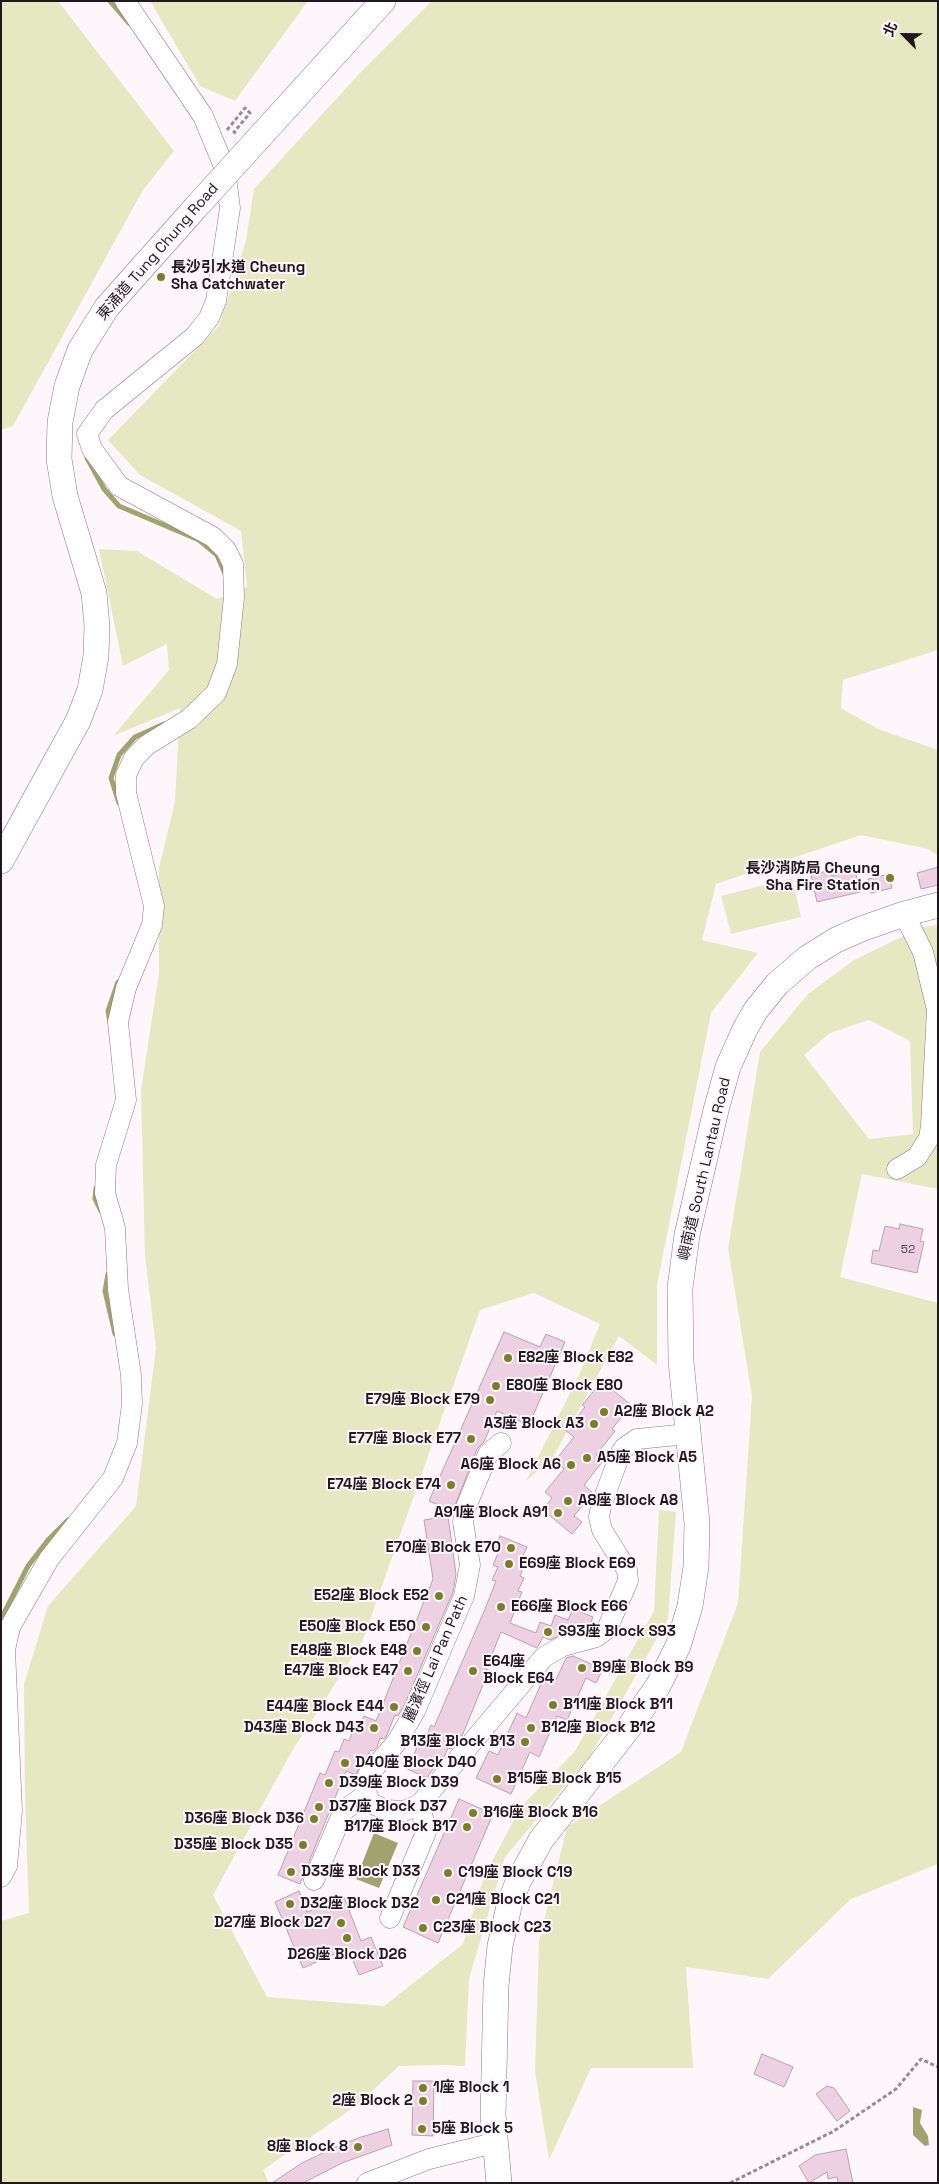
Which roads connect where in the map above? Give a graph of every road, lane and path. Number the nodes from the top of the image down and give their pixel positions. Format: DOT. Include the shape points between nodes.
graph roads {
  1 [pos="126,1"];
  2 [pos="377,9"];
  3 [pos="215,144"];
  4 [pos="243,144"];
  5 [pos="3,857"];
  6 [pos="938,905"];
  7 [pos="904,914"];
  8 [pos="931,957"];
  9 [pos="897,1169"];
  10 [pos="688,1434"];
  11 [pos="501,1442"];
  12 [pos="367,1794"];
  13 [pos="420,1804"];
  14 [pos="1,1877"];
  15 [pos="314,1880"];
  16 [pos="390,1918"];
  17 [pos="938,2067"];
  18 [pos="494,2143"];
  19 [pos="367,2183"];
  20 [pos="499,2183"];
  21 [pos="730,2183"];
  1 -- 3 [label="street" via="203,116"];
  2 -- 4 [label="main road, 東涌道 Tung Chung Road" via="277,119"];
  3 -- 4 [label="path" via="245,108 250,114 234,132"];
  3 -- 14 [label="street" via="225,170 230,208 216,301 209,318 195,336 104,410 87,434 92,448 119,486 213,537 226,550 233,564 234,597 227,664 216,693 188,719 147,745 134,758 126,775 126,793 154,906 152,925 126,988 118,1022 126,1100 106,1165 106,1193 115,1228 118,1290 132,1404 127,1443 113,1478 49,1559 10,1626 5,1650 12,1811 7,1866"];
  4 -- 5 [label="main road, 東涌道 Tung Chung Road, bridge" via="198,206 107,307 73,366 63,403 59,439 62,480 90,577 97,626 93,674 78,721"];
  6 -- 7 [label="main road, 嶼南道 South Lantau Road"];
  7 -- 8 [label="street"];
  7 -- 10 [label="main road, 嶼南道 South Lantau Road" via="836,940 789,972 766,997 734,1051 716,1110 683,1260 679,1331"];
  8 -- 9 [label="street" via="937,1010 932,1126 917,1157"];
  10 -- 13 [label="street" via="637,1440 620,1454 599,1517 602,1530 627,1570 628,1581 607,1629 596,1637 562,1646 536,1665"];
  10 -- 18 [label="main road, 嶼南道 South Lantau Road" via="697,1546 690,1606 678,1646 644,1707 540,1840 518,1882 504,1923 496,1986"];
  11 -- 12 [label="street, 麗濱徑 Lai Pan Path" via="488,1454 465,1509 463,1522 470,1564 464,1596 406,1727 368,1776"];
  12 -- 13 [label="street" via="373,1804 386,1810 404,1811"];
  12 -- 15 [label="street" via="344,1810"];
  13 -- 16 [label="street" via="426,1832"];
  17 -- 21 [label="path" via="922,2059 896,2089 834,2131"];
  18 -- 19 [label="street" via="429,2160"];
  18 -- 20 [label="main road, 嶼南道 South Lantau Road"];
}
